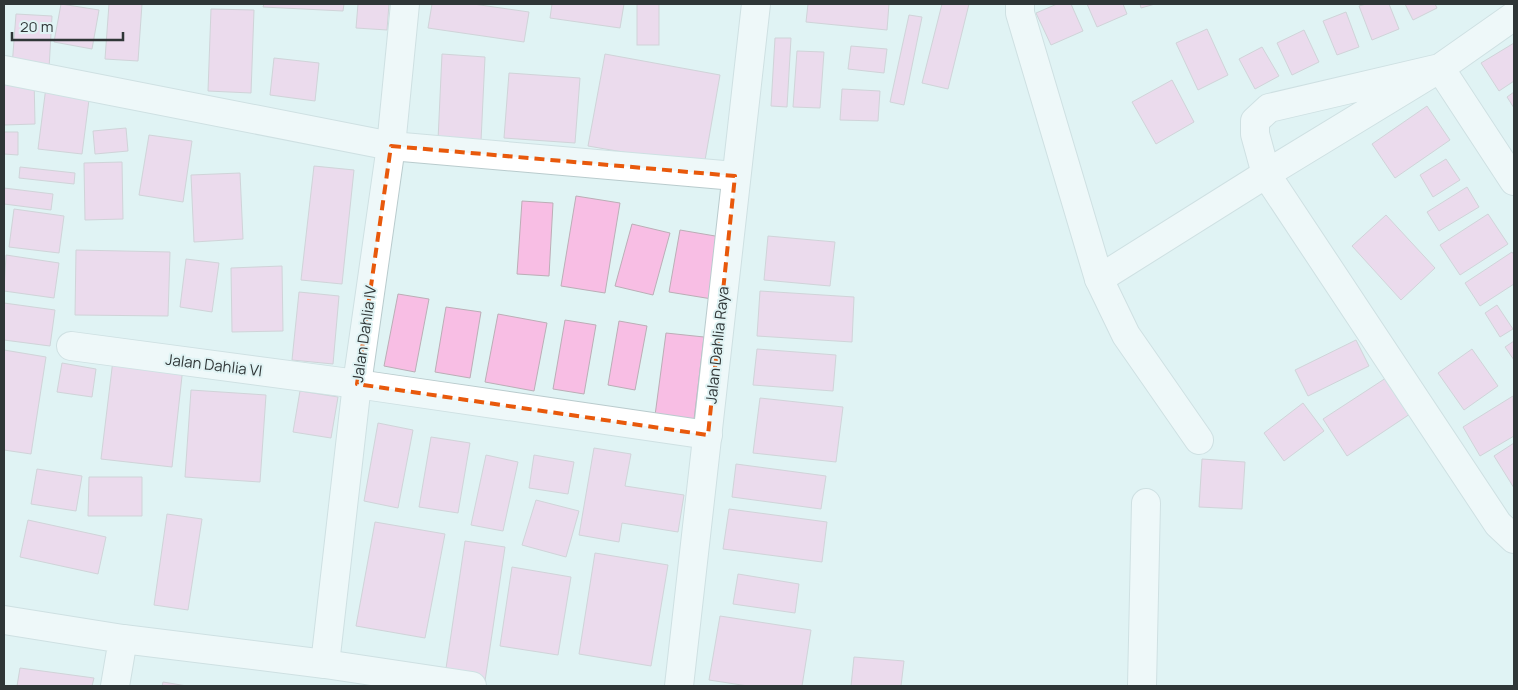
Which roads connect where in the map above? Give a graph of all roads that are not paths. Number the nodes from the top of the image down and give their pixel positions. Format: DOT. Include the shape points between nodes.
graph roads {
  1 [pos="405,4"];
  2 [pos="756,4"];
  3 [pos="1020,4"];
  4 [pos="1514,16"];
  5 [pos="1440,68"];
  6 [pos="4,70"];
  7 [pos="391,146"];
  8 [pos="1266,174"];
  9 [pos="735,176"];
  10 [pos="1514,180"];
  11 [pos="1099,279"];
  12 [pos="71,346"];
  13 [pos="357,384"];
  14 [pos="708,434"];
  15 [pos="1199,440"];
  16 [pos="1146,503"];
  17 [pos="1514,539"];
  18 [pos="4,620"];
  19 [pos="123,639"];
  20 [pos="324,664"];
  21 [pos="428,683"];
  22 [pos="115,686"];
  23 [pos="472,686"];
  24 [pos="679,686"];
  25 [pos="1142,686"];
  1 -- 7 [label="street, Jalan Dahlia IV"];
  2 -- 9 [label="street, Jalan Dahlia Raya"];
  3 -- 11 [label="street"];
  4 -- 5 [label="street"];
  5 -- 8 [label="street"];
  5 -- 8 [label="street" via="1269,108 1255,121 1254,134"];
  5 -- 10 [label="street"];
  6 -- 7 [label="street"];
  7 -- 9 [label="street"];
  7 -- 13 [label="street, Jalan Dahlia IV"];
  8 -- 11 [label="street"];
  8 -- 17 [label="street" via="1498,524"];
  9 -- 14 [label="street, Jalan Dahlia Raya"];
  11 -- 15 [label="street" via="1126,334"];
  12 -- 13 [label="street, Jalan Dahlia VI"];
  13 -- 14 [label="street, Jalan Dahlia VI"];
  13 -- 20 [label="street, Jalan Dahlia IV"];
  14 -- 24 [label="street, Jalan Dahlia Raya"];
  16 -- 25 [label="street"];
  18 -- 19 [label="street"];
  19 -- 20 [label="street"];
  19 -- 22 [label="street"];
  20 -- 21 [label="street"];
  21 -- 23 [label="street"];
}
